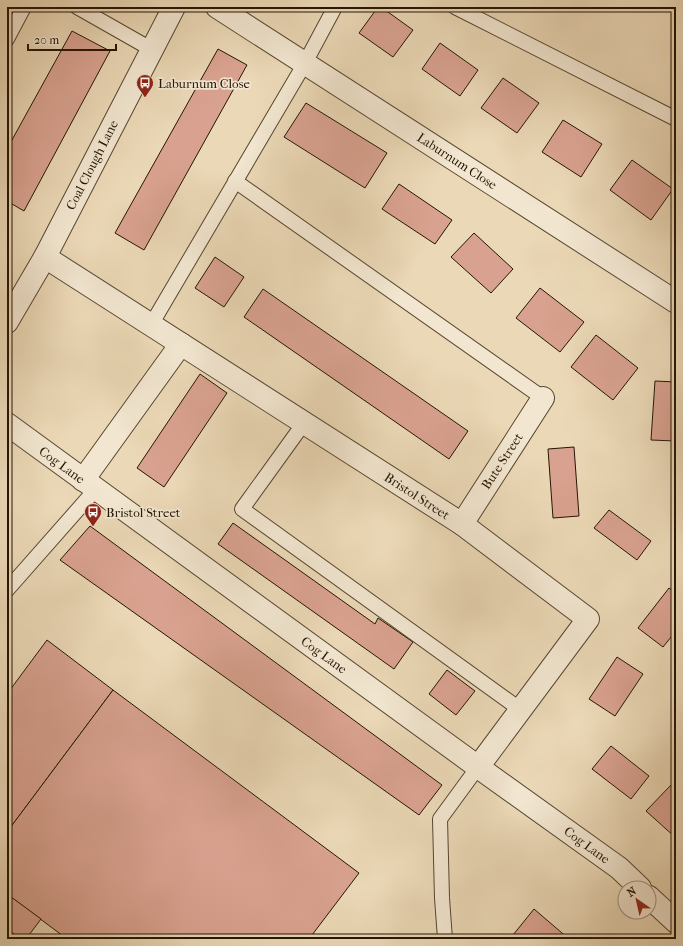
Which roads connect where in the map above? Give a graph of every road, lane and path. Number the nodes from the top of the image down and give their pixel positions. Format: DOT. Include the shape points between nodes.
graph roads {
  1 [pos="24,7"];
  2 [pos="77,7"];
  3 [pos="174,7"];
  4 [pos="217,7"];
  5 [pos="335,7"];
  6 [pos="455,7"];
  7 [pos="7,39"];
  8 [pos="151,49"];
  9 [pos="305,63"];
  10 [pos="676,119"];
  11 [pos="235,181"];
  12 [pos="45,257"];
  13 [pos="676,302"];
  14 [pos="7,322"];
  15 [pos="151,325"];
  16 [pos="181,344"];
  17 [pos="543,398"];
  18 [pos="304,423"];
  19 [pos="7,424"];
  20 [pos="90,484"];
  21 [pos="462,524"];
  22 [pos="7,590"];
  23 [pos="521,710"];
  24 [pos="478,767"];
  25 [pos="632,880"];
  26 [pos="657,904"];
  27 [pos="676,922"];
  28 [pos="445,939"];
  1 -- 7 [label="lane"];
  2 -- 8 [label="lane"];
  3 -- 8 [label="street, Coal Clough Lane"];
  4 -- 9 [label="street, Laburnum Close"];
  5 -- 9 [label="lane"];
  6 -- 10 [label="lane"];
  8 -- 12 [label="street, Coal Clough Lane"];
  9 -- 11 [label="lane"];
  9 -- 13 [label="street, Laburnum Close"];
  11 -- 15 [label="lane"];
  11 -- 17 [label="lane"];
  12 -- 14 [label="street, Coal Clough Lane"];
  12 -- 15 [label="street, Bristol Street"];
  15 -- 16 [label="street, Bristol Street"];
  16 -- 18 [label="street, Bristol Street"];
  16 -- 20 [label="street"];
  17 -- 21 [label="street, Bute Street"];
  18 -- 21 [label="street, Bristol Street"];
  18 -- 23 [label="lane" via="242,509"];
  19 -- 20 [label="street, Cog Lane"];
  20 -- 22 [label="lane"];
  20 -- 24 [label="street, Cog Lane"];
  21 -- 23 [label="street, Bristol Street" via="588,619"];
  23 -- 24 [label="street, Bristol Street"];
  24 -- 25 [label="street, Cog Lane" via="619,868"];
  24 -- 28 [label="lane" via="440,819"];
  26 -- 27 [label="street"];
}
